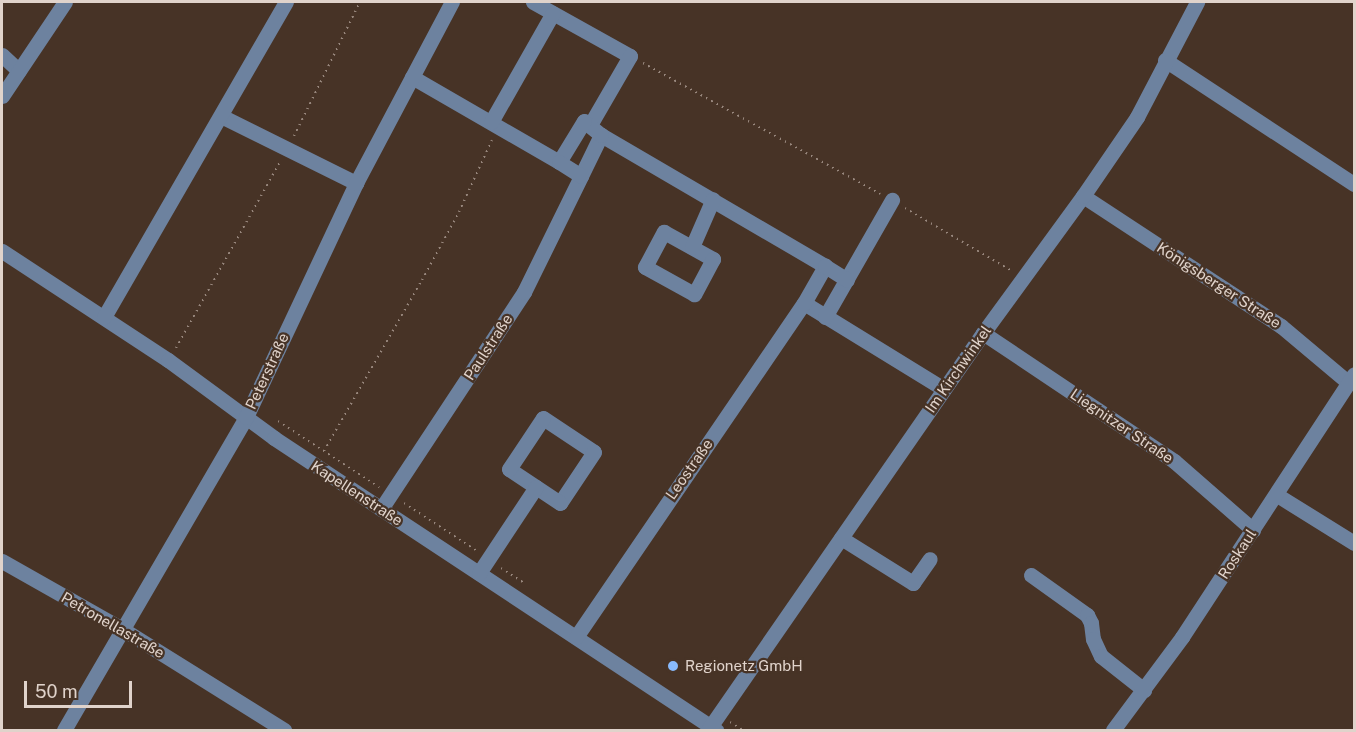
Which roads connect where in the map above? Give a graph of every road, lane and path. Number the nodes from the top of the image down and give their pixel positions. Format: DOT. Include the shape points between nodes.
graph roads {
  1 [pos="65,2"];
  2 [pos="286,2"];
  3 [pos="360,2"];
  4 [pos="452,2"];
  5 [pos="533,2"];
  6 [pos="1197,2"];
  7 [pos="553,12"];
  8 [pos="2,55"];
  9 [pos="630,56"];
  10 [pos="1165,60"];
  11 [pos="19,71"];
  12 [pos="412,77"];
  13 [pos="2,96"];
  14 [pos="221,116"];
  15 [pos="495,125"];
  16 [pos="595,130"];
  17 [pos="287,151"];
  18 [pos="559,162"];
  19 [pos="582,176"];
  20 [pos="356,183"];
  21 [pos="1354,184"];
  22 [pos="1083,196"];
  23 [pos="713,199"];
  24 [pos="891,200"];
  25 [pos="692,247"];
  26 [pos="2,251"];
  27 [pos="825,266"];
  28 [pos="1024,278"];
  29 [pos="847,280"];
  30 [pos="804,303"];
  31 [pos="104,317"];
  32 [pos="825,317"];
  33 [pos="983,333"];
  34 [pos="168,360"];
  35 [pos="1352,378"];
  36 [pos="944,389"];
  37 [pos="246,417"];
  38 [pos="274,418"];
  39 [pos="324,451"];
  40 [pos="536,487"];
  41 [pos="390,494"];
  42 [pos="1277,495"];
  43 [pos="381,509"];
  44 [pos="1252,530"];
  45 [pos="841,538"];
  46 [pos="1354,543"];
  47 [pos="488,559"];
  48 [pos="930,560"];
  49 [pos="2,561"];
  50 [pos="479,573"];
  51 [pos="1031,574"];
  52 [pos="527,586"];
  53 [pos="124,630"];
  54 [pos="576,637"];
  55 [pos="1144,690"];
  56 [pos="713,726"];
  57 [pos="64,730"];
  58 [pos="284,730"];
  59 [pos="743,730"];
  60 [pos="1113,730"];
  1 -- 11 [label="street"];
  2 -- 14 [label="street"];
  3 -- 17 [label="path"];
  4 -- 12 [label="street, Peterstraße"];
  5 -- 7 [label="street"];
  6 -- 10 [label="street, Im Kirchwinkel"];
  7 -- 9 [label="street"];
  7 -- 15 [label="street"];
  8 -- 11 [label="street"];
  9 -- 16 [label="street, Paulstraße"];
  9 -- 24 [label="path"];
  10 -- 21 [label="street"];
  10 -- 22 [label="street, Im Kirchwinkel" via="1137,117"];
  11 -- 13 [label="street"];
  12 -- 15 [label="street"];
  12 -- 20 [label="street, Peterstraße"];
  14 -- 17 [label="street"];
  14 -- 31 [label="street"];
  15 -- 18 [label="street"];
  15 -- 39 [label="path" via="459,212"];
  16 -- 18 [label="street, Paulstraße" via="584,121"];
  16 -- 19 [label="street, Paulstraße"];
  16 -- 23 [label="street"];
  17 -- 20 [label="street"];
  17 -- 34 [label="path"];
  18 -- 19 [label="street"];
  19 -- 41 [label="street, Paulstraße" via="524,292"];
  20 -- 37 [label="street, Peterstraße"];
  22 -- 28 [label="street, Im Kirchwinkel"];
  22 -- 35 [label="street, Königsberger Straße" via="1281,326"];
  23 -- 25 [label="street"];
  23 -- 27 [label="street"];
  24 -- 28 [label="path"];
  24 -- 29 [label="street"];
  25 -- 25 [label="street" via="664,232 645,267 694,294 713,259"];
  26 -- 31 [label="street, Kapellenstraße"];
  27 -- 29 [label="street"];
  27 -- 30 [label="street, Leostraße"];
  28 -- 33 [label="street, Im Kirchwinkel"];
  29 -- 32 [label="street"];
  30 -- 32 [label="street"];
  30 -- 54 [label="street, Leostraße"];
  31 -- 34 [label="street, Kapellenstraße"];
  32 -- 36 [label="street"];
  33 -- 36 [label="street, Im Kirchwinkel"];
  33 -- 44 [label="street, Liegnitzer Straße" via="1174,461"];
  34 -- 37 [label="street, Kapellenstraße"];
  35 -- 42 [label="street, Roskaul"];
  36 -- 45 [label="street, Im Kirchwinkel"];
  37 -- 43 [label="street, Kapellenstraße"];
  37 -- 53 [label="street, Peterstraße"];
  38 -- 39 [label="path"];
  39 -- 41 [label="path"];
  40 -- 40 [label="street" via="509,469 543,418 594,452 560,503"];
  40 -- 47 [label="street"];
  41 -- 43 [label="street, Paulstraße"];
  41 -- 47 [label="path"];
  42 -- 44 [label="street, Roskaul"];
  42 -- 46 [label="street"];
  43 -- 50 [label="street, Kapellenstraße"];
  44 -- 55 [label="street, Roskaul"];
  45 -- 48 [label="street" via="914,583"];
  45 -- 56 [label="street, Im Kirchwinkel"];
  47 -- 50 [label="street"];
  47 -- 52 [label="path"];
  49 -- 53 [label="street, Petronellastraße"];
  50 -- 54 [label="street, Kapellenstraße"];
  51 -- 55 [label="street" via="1087,615 1101,656"];
  53 -- 57 [label="street, Peterstraße"];
  53 -- 58 [label="street, Petronellastraße"];
  54 -- 56 [label="street, Kapellenstraße"];
  55 -- 60 [label="street, Roskaul"];
  56 -- 59 [label="path"];
}
